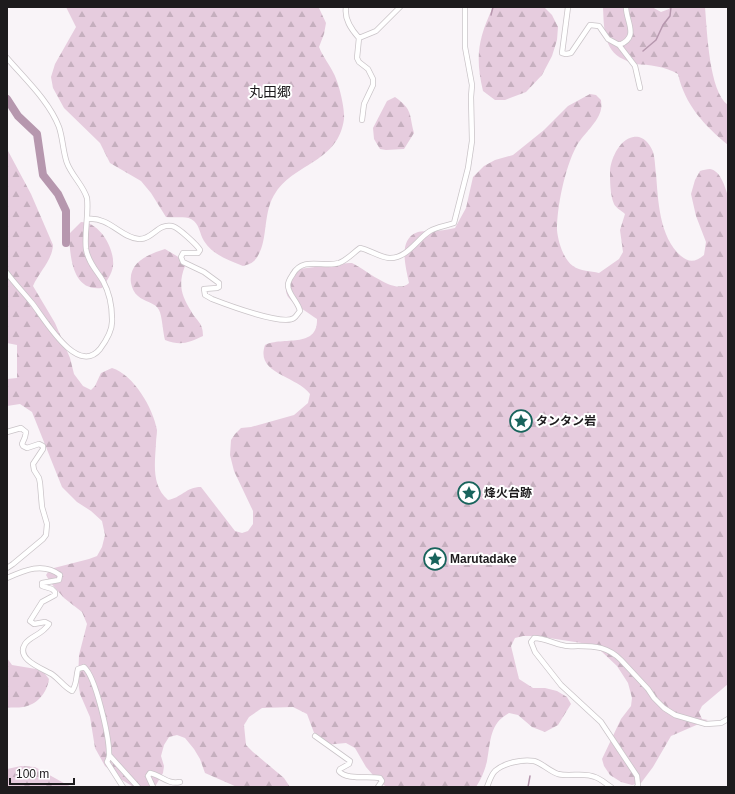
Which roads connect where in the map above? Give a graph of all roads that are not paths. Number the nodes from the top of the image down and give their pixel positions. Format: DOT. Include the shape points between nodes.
graph roads {
  1 [pos="346,7"];
  2 [pos="400,7"];
  3 [pos="465,7"];
  4 [pos="568,7"];
  5 [pos="626,7"];
  6 [pos="359,38"];
  7 [pos="619,45"];
  8 [pos="7,58"];
  9 [pos="640,88"];
  10 [pos="362,120"];
  11 [pos="88,219"];
  12 [pos="7,273"];
  13 [pos="7,432"];
  14 [pos="7,568"];
  15 [pos="7,578"];
  16 [pos="728,719"];
  17 [pos="315,736"];
  18 [pos="110,756"];
  19 [pos="180,782"];
  20 [pos="123,787"];
  21 [pos="138,787"];
  22 [pos="153,787"];
  23 [pos="378,787"];
  24 [pos="487,787"];
  25 [pos="611,787"];
  26 [pos="637,787"];
  1 -- 6 [label="street" via="348,22"];
  2 -- 6 [label="street" via="376,32"];
  3 -- 11 [label="street" via="465,46 472,86 472,141 454,224 431,231 397,257 382,257 360,248 340,263 300,266 288,284 300,310 294,318 276,319 205,295 204,289 217,288 219,283 184,262 181,257 183,253 198,253 200,250 174,226 160,228 146,239 137,239 100,219"];
  4 -- 7 [label="street" via="562,53 571,53 590,25 599,26 608,39"];
  5 -- 7 [label="street" via="631,34 629,40"];
  6 -- 10 [label="street" via="357,58 368,69 373,79 373,85 364,104"];
  7 -- 9 [label="street" via="635,66"];
  8 -- 11 [label="street" via="51,112 59,128 71,173 87,198"];
  11 -- 12 [label="street" via="86,250 93,267 107,288 112,320 110,333 94,354 86,357 67,348"];
  13 -- 14 [label="street" via="21,428 26,432 23,446 27,448 39,444 44,449 33,464 39,478 42,508 47,524 43,539"];
  15 -- 18 [label="street" via="35,568 53,570 60,575 59,580 42,583 42,586 55,592 55,596 42,602 30,621 34,624 48,624 39,635 27,641 24,653 32,664 52,674 72,691 78,669 87,669 99,702"];
  16 -- 26 [label="street" via="721,723 706,724 675,715 664,708 615,654 605,648 562,645 534,638 531,642 534,652 564,688 601,722 637,776"];
  17 -- 23 [label="street" via="350,761 340,769 341,774 380,778 382,781"];
  18 -- 20 [label="street" via="107,762"];
  18 -- 21 [label="street"];
  19 -- 22 [label="street" via="175,784 150,773 148,776"];
  24 -- 25 [label="street" via="498,769 518,761 527,761 566,776 595,777"];
}
